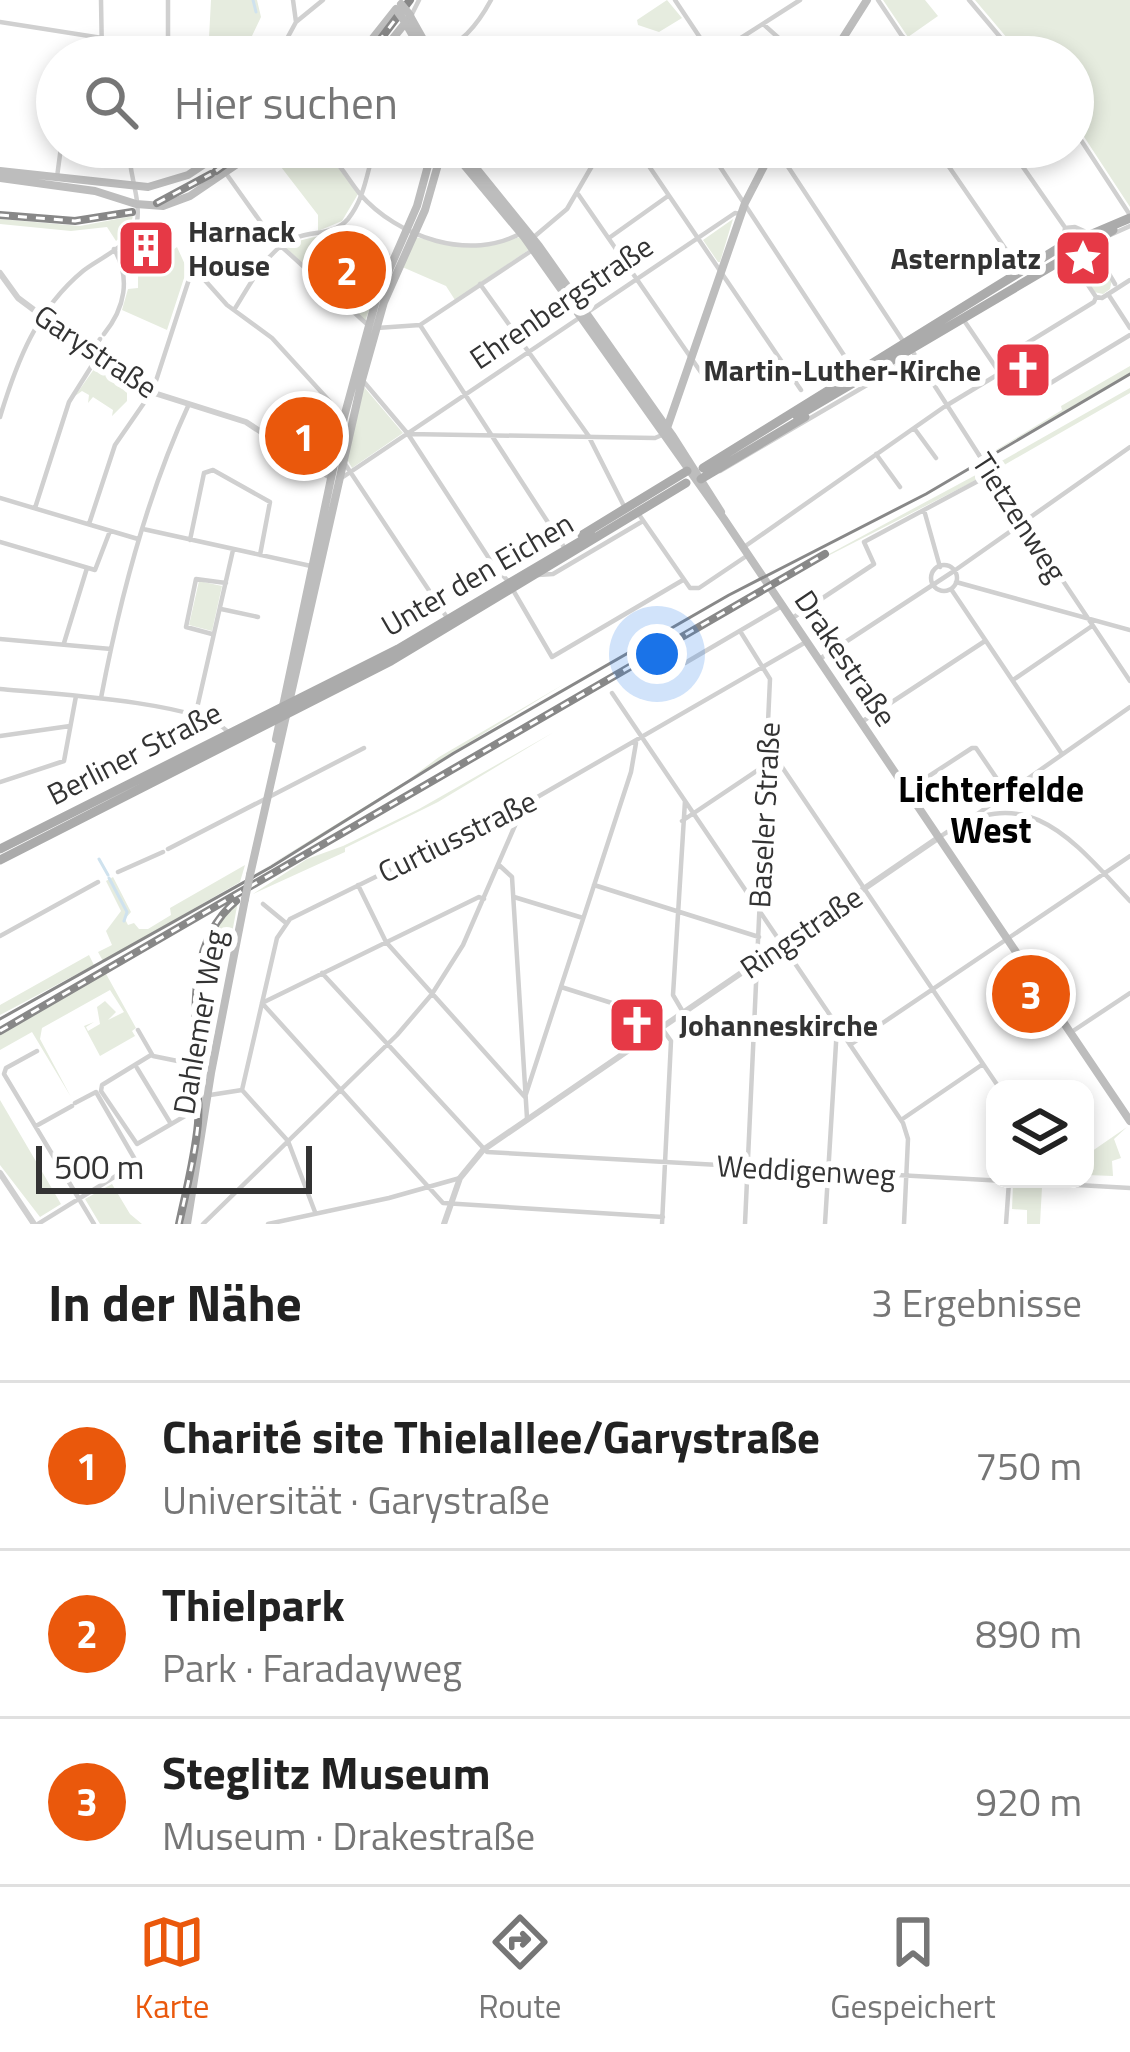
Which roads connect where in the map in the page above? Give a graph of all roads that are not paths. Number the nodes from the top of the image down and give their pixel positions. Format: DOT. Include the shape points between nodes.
graph roads {
  1 [pos="101,0"];
  2 [pos="168,0"];
  3 [pos="292,0"];
  4 [pos="323,0"];
  5 [pos="389,0"];
  6 [pos="419,0"];
  7 [pos="491,0"];
  8 [pos="675,0"];
  9 [pos="800,0"];
  10 [pos="867,0"];
  11 [pos="878,0"];
  12 [pos="969,0"];
  13 [pos="399,5"];
  14 [pos="408,19"];
  15 [pos="0,22"];
  16 [pos="296,22"];
  17 [pos="763,24"];
  18 [pos="89,36"];
  19 [pos="102,36"];
  20 [pos="168,36"];
  21 [pos="288,36"];
  22 [pos="375,36"];
  23 [pos="395,36"];
  24 [pos="419,36"];
  25 [pos="464,36"];
  26 [pos="698,36"];
  27 [pos="744,36"];
  28 [pos="776,36"];
  29 [pos="844,36"];
  30 [pos="902,36"];
  31 [pos="999,36"];
  32 [pos="1094,162"];
  33 [pos="59,168"];
  34 [pos="131,168"];
  35 [pos="197,168"];
  36 [pos="231,168"];
  37 [pos="342,168"];
  38 [pos="369,168"];
  39 [pos="427,168"];
  40 [pos="437,168"];
  41 [pos="465,168"];
  42 [pos="475,168"];
  43 [pos="592,168"];
  44 [pos="650,168"];
  45 [pos="719,168"];
  46 [pos="763,168"];
  47 [pos="788,168"];
  48 [pos="949,168"];
  49 [pos="1024,168"];
  50 [pos="225,172"];
  51 [pos="0,175"];
  52 [pos="57,182"];
  53 [pos="133,188"];
  54 [pos="361,194"];
  55 [pos="578,194"];
  56 [pos="669,196"];
  57 [pos="136,205"];
  58 [pos="743,208"];
  59 [pos="1130,220"];
  60 [pos="1065,228"];
  61 [pos="410,232"];
  62 [pos="609,238"];
  63 [pos="698,238"];
  64 [pos="530,239"];
  65 [pos="1089,239"];
  66 [pos="281,246"];
  67 [pos="114,249"];
  68 [pos="1065,252"];
  69 [pos="1020,271"];
  70 [pos="722,272"];
  71 [pos="0,273"];
  72 [pos="638,280"];
  73 [pos="1130,280"];
  74 [pos="1027,282"];
  75 [pos="480,284"];
  76 [pos="1115,287"];
  77 [pos="1108,294"];
  78 [pos="1096,296"];
  79 [pos="234,310"];
  80 [pos="43,315"];
  81 [pos="961,315"];
  82 [pos="585,317"];
  83 [pos="420,326"];
  84 [pos="372,327"];
  85 [pos="1130,331"];
  86 [pos="909,347"];
  87 [pos="529,353"];
  88 [pos="94,355"];
  89 [pos="693,358"];
  90 [pos="898,360"];
  91 [pos="997,372"];
  92 [pos="859,377"];
  93 [pos="358,379"];
  94 [pos="707,381"];
  95 [pos="801,390"];
  96 [pos="151,392"];
  97 [pos="466,395"];
  98 [pos="189,404"];
  99 [pos="947,405"];
  100 [pos="344,416"];
  101 [pos="0,417"];
  102 [pos="914,428"];
  103 [pos="665,432"];
  104 [pos="408,434"];
  105 [pos="492,435"];
  106 [pos="588,435"];
  107 [pos="1130,447"];
  108 [pos="876,454"];
  109 [pos="339,455"];
  110 [pos="936,458"];
  111 [pos="351,472"];
  112 [pos="696,475"];
  113 [pos="334,478"];
  114 [pos="980,480"];
  115 [pos="900,487"];
  116 [pos="0,498"];
  117 [pos="35,508"];
  118 [pos="625,508"];
  119 [pos="924,510"];
  120 [pos="641,519"];
  121 [pos="1023,522"];
  122 [pos="89,524"];
  123 [pos="143,529"];
  124 [pos="110,531"];
  125 [pos="140,539"];
  126 [pos="190,540"];
  127 [pos="0,542"];
  128 [pos="573,546"];
  129 [pos="233,550"];
  130 [pos="746,552"];
  131 [pos="260,555"];
  132 [pos="940,566"];
  133 [pos="315,567"];
  134 [pos="87,568"];
  135 [pos="954,571"];
  136 [pos="538,574"];
  137 [pos="682,580"];
  138 [pos="226,583"];
  139 [pos="933,585"];
  140 [pos="511,586"];
  141 [pos="954,586"];
  142 [pos="782,606"];
  143 [pos="220,609"];
  144 [pos="258,617"];
  145 [pos="448,619"];
  146 [pos="791,619"];
  147 [pos="1091,621"];
  148 [pos="1130,630"];
  149 [pos="740,631"];
  150 [pos="215,634"];
  151 [pos="0,639"];
  152 [pos="419,640"];
  153 [pos="985,640"];
  154 [pos="806,642"];
  155 [pos="64,645"];
  156 [pos="110,649"];
  157 [pos="818,660"];
  158 [pos="685,663"];
  159 [pos="764,667"];
  160 [pos="1013,680"];
  161 [pos="1130,681"];
  162 [pos="0,689"];
  163 [pos="612,693"];
  164 [pos="76,696"];
  165 [pos="101,698"];
  166 [pos="1130,707"];
  167 [pos="284,709"];
  168 [pos="195,717"];
  169 [pos="860,723"];
  170 [pos="70,726"];
  171 [pos="0,736"];
  172 [pos="230,737"];
  173 [pos="638,740"];
  174 [pos="364,748"];
  175 [pos="767,754"];
  176 [pos="1062,754"];
  177 [pos="767,764"];
  178 [pos="0,782"];
  179 [pos="906,791"];
  180 [pos="1006,792"];
  181 [pos="993,800"];
  182 [pos="266,801"];
  183 [pos="685,801"];
  184 [pos="522,805"];
  185 [pos="997,812"];
  186 [pos="693,814"];
  187 [pos="973,817"];
  188 [pos="681,822"];
  189 [pos="31,838"];
  190 [pos="938,838"];
  191 [pos="0,849"];
  192 [pos="1130,856"];
  193 [pos="0,860"];
  194 [pos="499,866"];
  195 [pos="118,872"];
  196 [pos="1104,874"];
  197 [pos="98,882"];
  198 [pos="358,885"];
  199 [pos="594,885"];
  200 [pos="865,889"];
  201 [pos="512,897"];
  202 [pos="484,899"];
  203 [pos="1130,902"];
  204 [pos="262,904"];
  205 [pos="677,911"];
  206 [pos="760,912"];
  207 [pos="583,918"];
  208 [pos="286,923"];
  209 [pos="0,936"];
  210 [pos="758,937"];
  211 [pos="1006,939"];
  212 [pos="386,942"];
  213 [pos="782,945"];
  214 [pos="758,961"];
  215 [pos="322,973"];
  216 [pos="561,987"];
  217 [pos="932,989"];
  218 [pos="432,994"];
  219 [pos="1130,994"];
  220 [pos="262,1003"];
  221 [pos="683,1012"];
  222 [pos="837,1026"];
  223 [pos="661,1027"];
  224 [pos="138,1030"];
  225 [pos="1070,1033"];
  226 [pos="386,1045"];
  227 [pos="850,1045"];
  228 [pos="38,1051"];
  229 [pos="152,1054"];
  230 [pos="983,1064"];
  231 [pos="136,1066"];
  232 [pos="212,1068"];
  233 [pos="994,1080"];
  234 [pos="242,1090"];
  235 [pos="341,1090"];
  236 [pos="210,1095"];
  237 [pos="525,1097"];
  238 [pos="185,1116"];
  239 [pos="527,1118"];
  240 [pos="901,1120"];
  241 [pos="1130,1121"];
  242 [pos="171,1124"];
  243 [pos="36,1126"];
  244 [pos="288,1141"];
  245 [pos="483,1150"];
  246 [pos="665,1162"];
  247 [pos="748,1167"];
  248 [pos="828,1172"];
  249 [pos="0,1173"];
  250 [pos="907,1176"];
  251 [pos="460,1178"];
  252 [pos="986,1179"];
  253 [pos="1094,1186"];
  254 [pos="429,1188"];
  255 [pos="1008,1188"];
  256 [pos="1130,1188"];
  257 [pos="80,1199"];
  258 [pos="448,1205"];
  259 [pos="315,1214"];
  260 [pos="663,1220"];
  261 [pos="36,1224"];
  262 [pos="94,1224"];
  263 [pos="187,1224"];
  264 [pos="203,1224"];
  265 [pos="268,1224"];
  266 [pos="445,1224"];
  267 [pos="745,1224"];
  268 [pos="825,1224"];
  269 [pos="904,1224"];
  270 [pos="1006,1224"];
  1 -- 19 [label="street"];
  2 -- 20 [label="street"];
  3 -- 16 [label="street"];
  4 -- 16 [label="street"];
  5 -- 13 [label="main road"];
  6 -- 14 [label="street"];
  7 -- 25 [label="street"];
  8 -- 26 [label="street"];
  9 -- 17 [label="street"];
  10 -- 29 [label="main road"];
  11 -- 30 [label="street"];
  12 -- 31 [label="street"];
  13 -- 14 [label="main road, bridge"];
  13 -- 22 [label="main road"];
  14 -- 23 [label="main road"];
  14 -- 24 [label="main road"];
  15 -- 18 [label="street"];
  16 -- 21 [label="street"];
  17 -- 27 [label="street"];
  17 -- 28 [label="street"];
  32 -- 59 [label="street"];
  33 -- 52 [label="street"];
  34 -- 53 [label="street"];
  35 -- 53 [label="main road"];
  36 -- 50 [label="main road"];
  37 -- 54 [label="street"];
  38 -- 54 [label="street"];
  39 -- 61 [label="main road"];
  40 -- 61 [label="main road"];
  41 -- 64 [label="main road"];
  42 -- 64 [label="main road"];
  43 -- 55 [label="street"];
  44 -- 56 [label="street"];
  45 -- 58 [label="street"];
  46 -- 58 [label="main road"];
  47 -- 86 [label="street, Tietzenweg"];
  48 -- 69 [label="street"];
  49 -- 60 [label="street"];
  50 -- 57 [label="main road" via="171,205"];
  50 -- 66 [label="street"];
  51 -- 52 [label="main road"];
  52 -- 53 [label="main road"];
  52 -- 57 [label="main road"];
  53 -- 57 [label="street"];
  54 -- 61 [label="street"];
  54 -- 66 [label="street" via="338,228"];
  55 -- 62 [label="street"];
  55 -- 64 [label="street"];
  56 -- 62 [label="street"];
  56 -- 63 [label="street"];
  57 -- 67 [label="street" via="134,231"];
  58 -- 63 [label="street, Ehrenbergstraße"];
  58 -- 70 [label="main road"];
  58 -- 92 [label="street"];
  59 -- 65 [label="main road, Unter den Eichen"];
  59 -- 65 [label="main road, Unter den Eichen"];
  60 -- 65 [label="street"];
  60 -- 68 [label="street"];
  61 -- 64 [label="street" via="477,244"];
  61 -- 84 [label="main road" via="383,280"];
  62 -- 72 [label="street"];
  63 -- 70 [label="street"];
  63 -- 72 [label="street, Ehrenbergstraße"];
  64 -- 75 [label="street"];
  64 -- 82 [label="main road, Drakestraße"];
  65 -- 68 [label="main road, Unter den Eichen"];
  65 -- 76 [label="street"];
  66 -- 79 [label="street"];
  66 -- 84 [label="street"];
  67 -- 80 [label="street"];
  67 -- 88 [label="street" via="124,293"];
  68 -- 69 [label="main road, Unter den Eichen"];
  68 -- 74 [label="main road, Unter den Eichen"];
  68 -- 78 [label="street"];
  69 -- 74 [label="street"];
  69 -- 81 [label="main road, Unter den Eichen"];
  70 -- 89 [label="main road"];
  70 -- 95 [label="street"];
  71 -- 80 [label="street, Garystraße"];
  72 -- 82 [label="street, Ehrenbergstraße"];
  72 -- 89 [label="street"];
  73 -- 76 [label="street"];
  74 -- 81 [label="main road, Unter den Eichen"];
  75 -- 83 [label="street"];
  75 -- 87 [label="street"];
  76 -- 77 [label="street"];
  77 -- 78 [label="street"];
  77 -- 85 [label="street"];
  78 -- 91 [label="street" via="1001,359"];
  79 -- 96 [label="street" via="194,267"];
  79 -- 100 [label="street" via="272,338"];
  80 -- 88 [label="street, Garystraße"];
  80 -- 101 [label="street"];
  81 -- 86 [label="main road, Unter den Eichen"];
  81 -- 91 [label="street"];
  82 -- 87 [label="street, Ehrenbergstraße"];
  82 -- 103 [label="main road, Drakestraße"];
  83 -- 84 [label="street"];
  83 -- 97 [label="street"];
  84 -- 93 [label="main road"];
  85 -- 91 [label="street" via="1030,394 1010,391"];
  86 -- 90 [label="main road, Unter den Eichen"];
  86 -- 92 [label="main road, Unter den Eichen"];
  86 -- 99 [label="street, Tietzenweg"];
  87 -- 97 [label="street, Ehrenbergstraße"];
  87 -- 106 [label="street"];
  88 -- 96 [label="street, Garystraße"];
  88 -- 117 [label="street" via="63,416"];
  89 -- 94 [label="street"];
  89 -- 103 [label="main road"];
  90 -- 92 [label="main road, Unter den Eichen"];
  90 -- 112 [label="street, Unter den Eichen" via="725,471"];
  91 -- 99 [label="street"];
  92 -- 112 [label="main road, Unter den Eichen"];
  93 -- 100 [label="main road"];
  93 -- 104 [label="street"];
  93 -- 109 [label="main road"];
  96 -- 98 [label="street, Garystraße"];
  96 -- 122 [label="street" via="114,448"];
  97 -- 104 [label="street, Ehrenbergstraße"];
  97 -- 105 [label="street"];
  98 -- 113 [label="street, Garystraße" via="246,422"];
  98 -- 123 [label="street"];
  99 -- 102 [label="street"];
  99 -- 121 [label="street, Tietzenweg, bridge"];
  100 -- 109 [label="main road"];
  102 -- 108 [label="street"];
  102 -- 110 [label="street"];
  103 -- 106 [label="street"];
  103 -- 112 [label="main road, Drakestraße"];
  104 -- 105 [label="street"];
  104 -- 111 [label="street, Ehrenbergstraße"];
  104 -- 140 [label="street"];
  105 -- 106 [label="street"];
  105 -- 128 [label="street"];
  106 -- 118 [label="street"];
  107 -- 121 [label="street"];
  108 -- 115 [label="street"];
  108 -- 130 [label="street"];
  109 -- 111 [label="street"];
  109 -- 113 [label="main road"];
  111 -- 113 [label="street"];
  111 -- 145 [label="street"];
  112 -- 118 [label="main road"];
  112 -- 120 [label="main road"];
  112 -- 128 [label="main road, Unter den Eichen"];
  112 -- 130 [label="main road, Drakestraße"];
  113 -- 133 [label="main road"];
  114 -- 119 [label="street"];
  116 -- 117 [label="street"];
  117 -- 122 [label="street"];
  118 -- 128 [label="main road"];
  119 -- 132 [label="street"];
  119 -- 146 [label="street" via="864,542 874,565"];
  120 -- 128 [label="main road"];
  120 -- 136 [label="street, Unter den Eichen" via="553,574"];
  120 -- 137 [label="street"];
  121 -- 135 [label="street"];
  121 -- 147 [label="street, Tietzenweg"];
  122 -- 124 [label="street"];
  123 -- 125 [label="street"];
  123 -- 126 [label="street"];
  124 -- 125 [label="street"];
  124 -- 134 [label="street" via="99,568"];
  125 -- 156 [label="street"];
  126 -- 129 [label="street"];
  126 -- 131 [label="street" via="205,473 213,470 270,502"];
  127 -- 134 [label="street"];
  128 -- 136 [label="main road, Unter den Eichen"];
  128 -- 140 [label="main road, Unter den Eichen"];
  129 -- 131 [label="street"];
  129 -- 138 [label="street"];
  130 -- 137 [label="street" via="699,588"];
  130 -- 142 [label="main road, Drakestraße"];
  131 -- 133 [label="street"];
  132 -- 135 [label="street"];
  132 -- 139 [label="street"];
  133 -- 167 [label="main road"];
  134 -- 155 [label="street"];
  135 -- 139 [label="street"];
  135 -- 141 [label="street"];
  136 -- 140 [label="main road, Unter den Eichen"];
  137 -- 140 [label="street" via="552,657"];
  138 -- 143 [label="street"];
  138 -- 150 [label="street" via="196,578 186,627"];
  139 -- 141 [label="street"];
  139 -- 157 [label="street"];
  140 -- 145 [label="main road, Unter den Eichen"];
  140 -- 152 [label="main road, Unter den Eichen"];
  141 -- 147 [label="street"];
  141 -- 153 [label="street"];
  142 -- 146 [label="main road, Drakestraße"];
  142 -- 149 [label="street"];
  143 -- 144 [label="street"];
  143 -- 150 [label="street"];
  145 -- 152 [label="main road, Unter den Eichen"];
  146 -- 154 [label="main road, Drakestraße"];
  147 -- 148 [label="street"];
  147 -- 160 [label="street"];
  147 -- 161 [label="street, Tietzenweg"];
  149 -- 158 [label="street"];
  149 -- 159 [label="street, Baseler Straße"];
  150 -- 168 [label="street"];
  151 -- 155 [label="street"];
  152 -- 167 [label="main road, Unter den Eichen"];
  153 -- 160 [label="street"];
  153 -- 169 [label="street"];
  154 -- 157 [label="main road, Drakestraße"];
  154 -- 159 [label="street, Curtiusstraße"];
  155 -- 156 [label="street"];
  156 -- 165 [label="street"];
  157 -- 169 [label="main road, Drakestraße"];
  159 -- 173 [label="street, Curtiusstraße"];
  159 -- 175 [label="street, Baseler Straße"];
  160 -- 176 [label="street"];
  162 -- 164 [label="street"];
  163 -- 173 [label="street"];
  164 -- 165 [label="street"];
  164 -- 170 [label="street"];
  165 -- 168 [label="street"];
  166 -- 176 [label="street"];
  167 -- 172 [label="main road, Berliner Straße"];
  167 -- 182 [label="main road"];
  168 -- 172 [label="street" via="220,723"];
  169 -- 179 [label="main road, Drakestraße"];
  170 -- 171 [label="street"];
  170 -- 178 [label="street" via="62,763"];
  172 -- 189 [label="main road, Berliner Straße"];
  173 -- 183 [label="street"];
  173 -- 184 [label="street, Curtiusstraße"];
  173 -- 199 [label="street"];
  174 -- 182 [label="street"];
  175 -- 177 [label="street, Baseler Straße"];
  175 -- 200 [label="street"];
  176 -- 180 [label="street"];
  177 -- 186 [label="street"];
  177 -- 206 [label="street, Baseler Straße"];
  179 -- 180 [label="street" via="976,748"];
  179 -- 190 [label="main road, Drakestraße"];
  180 -- 181 [label="street"];
  181 -- 185 [label="street"];
  181 -- 187 [label="street"];
  182 -- 195 [label="street"];
  182 -- 232 [label="main road, Dahlemer Weg, bridge"];
  183 -- 186 [label="street"];
  183 -- 188 [label="street"];
  184 -- 194 [label="street"];
  184 -- 198 [label="street, Curtiusstraße"];
  185 -- 187 [label="street, Ringstraße"];
  185 -- 196 [label="street, Ringstraße" via="1048,823"];
  186 -- 188 [label="street"];
  186 -- 206 [label="street"];
  187 -- 190 [label="street, Ringstraße"];
  188 -- 205 [label="street"];
  189 -- 191 [label="main road, Berliner Straße"];
  189 -- 193 [label="main road, Berliner Straße"];
  190 -- 200 [label="street, Ringstraße"];
  190 -- 211 [label="main road, Drakestraße"];
  192 -- 196 [label="street"];
  194 -- 201 [label="street" via="512,877"];
  194 -- 202 [label="street"];
  196 -- 203 [label="street, Ringstraße"];
  196 -- 211 [label="street"];
  197 -- 209 [label="street"];
  198 -- 208 [label="street, Curtiusstraße"];
  198 -- 212 [label="street"];
  199 -- 205 [label="street"];
  199 -- 207 [label="street"];
  200 -- 213 [label="street, Ringstraße"];
  200 -- 217 [label="street"];
  201 -- 207 [label="street"];
  201 -- 237 [label="street"];
  202 -- 212 [label="street"];
  202 -- 218 [label="street"];
  204 -- 208 [label="street"];
  205 -- 210 [label="street"];
  205 -- 221 [label="street" via="673,995"];
  206 -- 210 [label="street, Baseler Straße"];
  206 -- 213 [label="street"];
  207 -- 216 [label="street"];
  208 -- 220 [label="street"];
  210 -- 214 [label="street, Baseler Straße"];
  211 -- 217 [label="street"];
  211 -- 225 [label="main road, Drakestraße"];
  212 -- 215 [label="street"];
  212 -- 218 [label="street"];
  213 -- 214 [label="street, Ringstraße"];
  213 -- 222 [label="street"];
  214 -- 221 [label="street, Ringstraße"];
  214 -- 247 [label="street, Baseler Straße"];
  215 -- 220 [label="street"];
  215 -- 226 [label="street"];
  216 -- 223 [label="street" via="653,1016"];
  216 -- 237 [label="street"];
  217 -- 227 [label="street"];
  217 -- 230 [label="street"];
  218 -- 226 [label="street"];
  218 -- 237 [label="street"];
  219 -- 225 [label="street"];
  220 -- 234 [label="street"];
  220 -- 235 [label="street"];
  221 -- 223 [label="street, Ringstraße"];
  222 -- 227 [label="street"];
  222 -- 248 [label="street"];
  223 -- 239 [label="street, Ringstraße"];
  223 -- 246 [label="street" via="671,1048"];
  224 -- 229 [label="street"];
  225 -- 241 [label="main road, Drakestraße"];
  226 -- 235 [label="street"];
  226 -- 245 [label="street"];
  227 -- 240 [label="street"];
  228 -- 243 [label="street" via="4,1074"];
  229 -- 231 [label="street"];
  229 -- 232 [label="street"];
  230 -- 233 [label="street"];
  230 -- 240 [label="street"];
  231 -- 242 [label="street"];
  231 -- 242 [label="street" via="101,1091 137,1144"];
  232 -- 236 [label="main road, Dahlemer Weg"];
  234 -- 236 [label="street"];
  234 -- 244 [label="street"];
  235 -- 244 [label="street"];
  235 -- 254 [label="street"];
  236 -- 263 [label="main road, Dahlemer Weg"];
  237 -- 239 [label="street"];
  238 -- 242 [label="street"];
  239 -- 245 [label="street, Ringstraße"];
  240 -- 250 [label="street"];
  243 -- 257 [label="street"];
  243 -- 257 [label="street" via="96,1092 136,1166"];
  244 -- 259 [label="street"];
  244 -- 264 [label="street"];
  245 -- 246 [label="street, Weddigenweg"];
  245 -- 251 [label="street, Ringstraße"];
  246 -- 247 [label="street, Weddigenweg"];
  246 -- 260 [label="street"];
  247 -- 248 [label="street, Weddigenweg"];
  247 -- 267 [label="street, Baseler Straße"];
  248 -- 250 [label="street, Weddigenweg"];
  248 -- 268 [label="street"];
  249 -- 261 [label="street"];
  250 -- 252 [label="street, Weddigenweg"];
  250 -- 269 [label="street"];
  251 -- 254 [label="street"];
  251 -- 258 [label="street, Ringstraße"];
  253 -- 256 [label="street, Weddigenweg"];
  254 -- 258 [label="street"];
  254 -- 259 [label="street"];
  255 -- 270 [label="street"];
  257 -- 261 [label="street"];
  257 -- 262 [label="street"];
  258 -- 260 [label="street"];
  258 -- 266 [label="street, Ringstraße"];
  259 -- 265 [label="street"];
}
